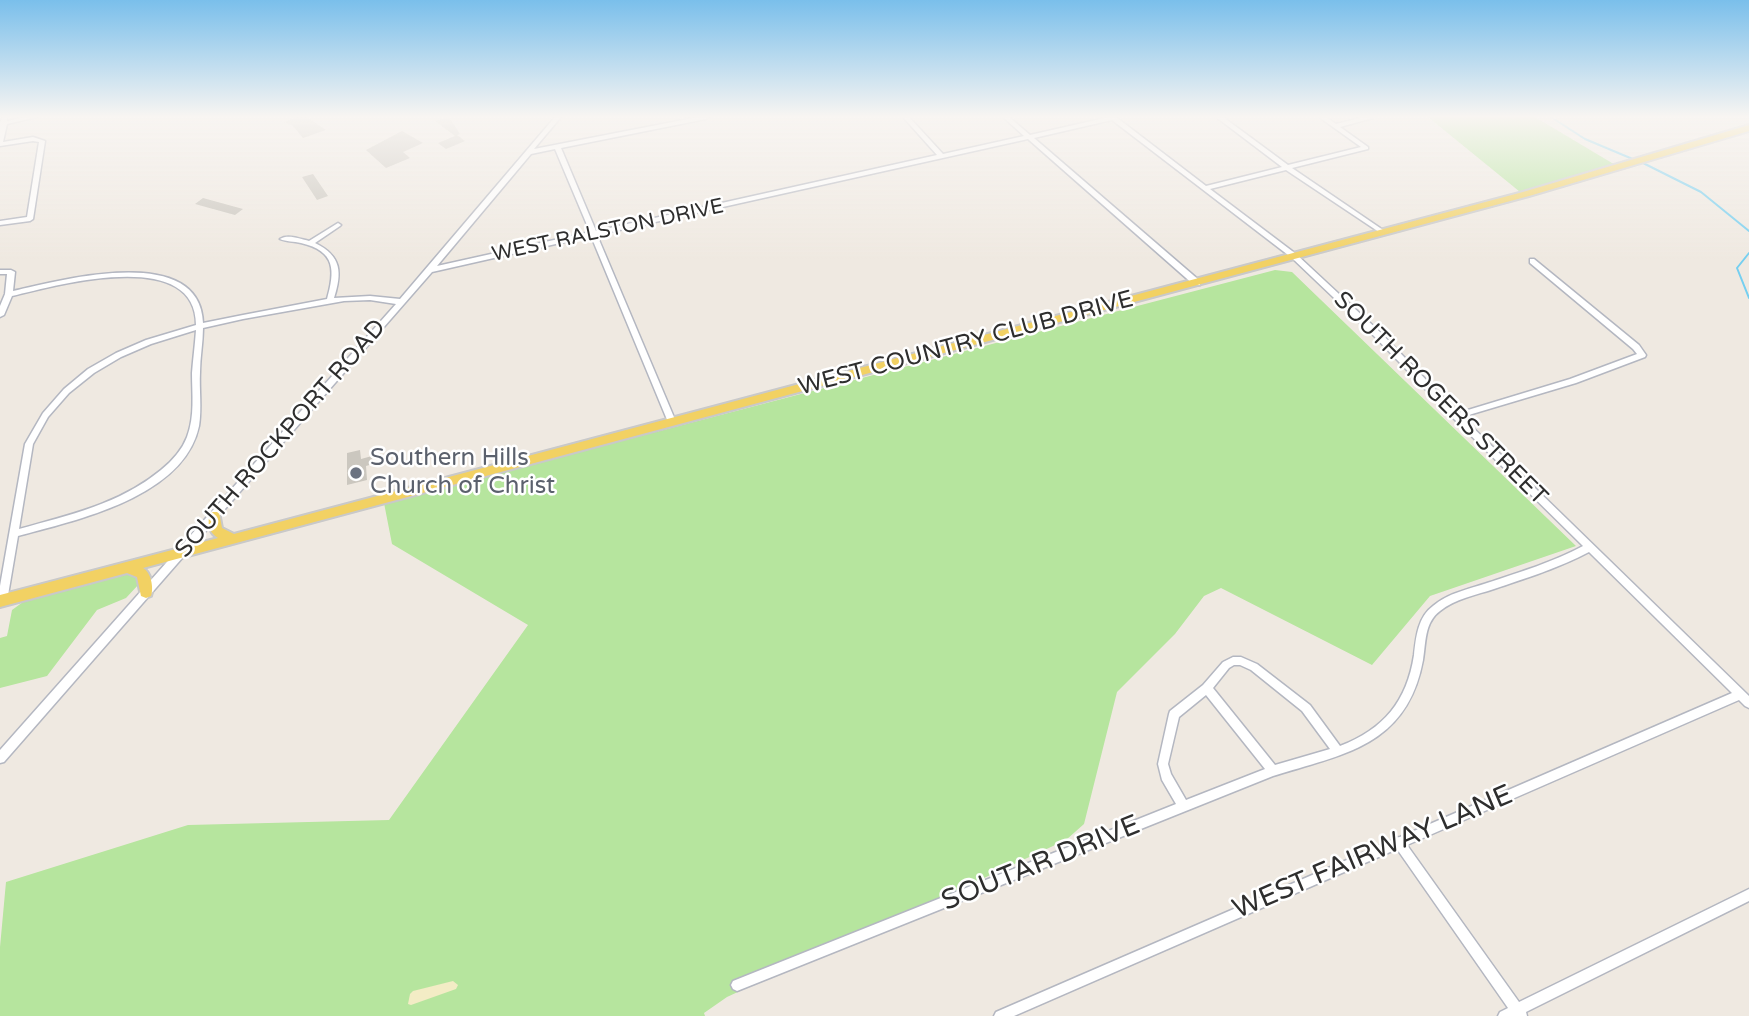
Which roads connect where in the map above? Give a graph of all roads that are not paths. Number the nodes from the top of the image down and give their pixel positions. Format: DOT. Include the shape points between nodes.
graph roads {
  1 [pos="38,164"];
  2 [pos="519,164"];
  3 [pos="566,164"];
  4 [pos="908,164"];
  5 [pos="1060,164"];
  6 [pos="1174,164"];
  7 [pos="1283,164"];
  8 [pos="1297,164"];
  9 [pos="1630,164"];
  10 [pos="1286,167"];
  11 [pos="1205,188"];
  12 [pos="0,223"];
  13 [pos="338,225"];
  14 [pos="596,233"];
  15 [pos="1384,233"];
  16 [pos="283,239"];
  17 [pos="311,243"];
  18 [pos="1294,256"];
  19 [pos="1532,261"];
  20 [pos="430,270"];
  21 [pos="0,272"];
  22 [pos="1197,283"];
  23 [pos="9,294"];
  24 [pos="330,301"];
  25 [pos="402,302"];
  26 [pos="0,315"];
  27 [pos="199,326"];
  28 [pos="1456,416"];
  29 [pos="672,422"];
  30 [pos="215,515"];
  31 [pos="13,534"];
  32 [pos="233,539"];
  33 [pos="1589,547"];
  34 [pos="181,553"];
  35 [pos="128,567"];
  36 [pos="146,592"];
  37 [pos="1,601"];
  38 [pos="1207,688"];
  39 [pos="1745,699"];
  40 [pos="1337,750"];
  41 [pos="0,758"];
  42 [pos="1273,771"];
  43 [pos="1184,807"];
  44 [pos="1398,842"];
  45 [pos="1749,895"];
  46 [pos="737,985"];
  47 [pos="1518,1013"];
  48 [pos="1003,1014"];
  49 [pos="1504,1016"];
  1 -- 12 [label="street" via="30,219"];
  2 -- 20 [label="street, SOUTH ROCKPORT ROAD"];
  3 -- 14 [label="street"];
  4 -- 14 [label="street, WEST RALSTON DRIVE"];
  5 -- 22 [label="street"];
  6 -- 11 [label="street, SOUTH ROGERS STREET"];
  7 -- 10 [label="street"];
  8 -- 10 [label="street"];
  9 -- 15 [label="main road, WEST COUNTRY CLUB DRIVE"];
  10 -- 11 [label="street"];
  10 -- 15 [label="street"];
  11 -- 18 [label="street, SOUTH ROGERS STREET"];
  13 -- 17 [label="street"];
  14 -- 20 [label="street, WEST RALSTON DRIVE"];
  14 -- 29 [label="street"];
  15 -- 18 [label="main road, WEST COUNTRY CLUB DRIVE"];
  16 -- 17 [label="street"];
  17 -- 24 [label="street" via="326,253 335,267"];
  18 -- 22 [label="main road, WEST COUNTRY CLUB DRIVE"];
  18 -- 28 [label="street, SOUTH ROGERS STREET"];
  19 -- 28 [label="street" via="1642,355"];
  20 -- 25 [label="street, SOUTH ROCKPORT ROAD"];
  21 -- 23 [label="street" via="10,272"];
  22 -- 29 [label="main road, WEST COUNTRY CLUB DRIVE"];
  23 -- 26 [label="street"];
  23 -- 27 [label="street" via="88,277 161,277 188,291 199,311"];
  24 -- 25 [label="street" via="370,298"];
  24 -- 27 [label="street"];
  25 -- 30 [label="street, SOUTH ROCKPORT ROAD"];
  27 -- 31 [label="street" via="110,359 54,405 29,444"];
  27 -- 31 [label="street" via="197,418 179,457 159,477 114,503"];
  28 -- 33 [label="street, SOUTH ROGERS STREET"];
  29 -- 32 [label="main road, WEST COUNTRY CLUB DRIVE"];
  30 -- 32 [label="main road" via="216,531"];
  30 -- 34 [label="street, SOUTH ROCKPORT ROAD"];
  31 -- 37 [label="street"];
  32 -- 34 [label="main road, WEST COUNTRY CLUB DRIVE"];
  33 -- 39 [label="street, SOUTH ROGERS STREET"];
  33 -- 40 [label="street, SOUTAR DRIVE" via="1565,561 1435,609 1425,623 1417,666 1399,712 1362,743"];
  34 -- 35 [label="main road, WEST COUNTRY CLUB DRIVE"];
  34 -- 36 [label="street, SOUTH ROCKPORT ROAD"];
  35 -- 36 [label="main road" via="143,574"];
  35 -- 37 [label="main road, WEST COUNTRY CLUB DRIVE"];
  36 -- 41 [label="street, SOUTH ROCKPORT ROAD"];
  38 -- 40 [label="street" via="1226,665 1241,661 1312,713"];
  38 -- 42 [label="street"];
  38 -- 43 [label="street" via="1174,714 1163,764"];
  39 -- 44 [label="street, WEST FAIRWAY LANE"];
  40 -- 42 [label="street, SOUTAR DRIVE"];
  42 -- 43 [label="street, SOUTAR DRIVE"];
  43 -- 46 [label="street, SOUTAR DRIVE"];
  44 -- 47 [label="street"];
  44 -- 48 [label="street, WEST FAIRWAY LANE"];
  45 -- 47 [label="street"];
  47 -- 49 [label="street"];
}
